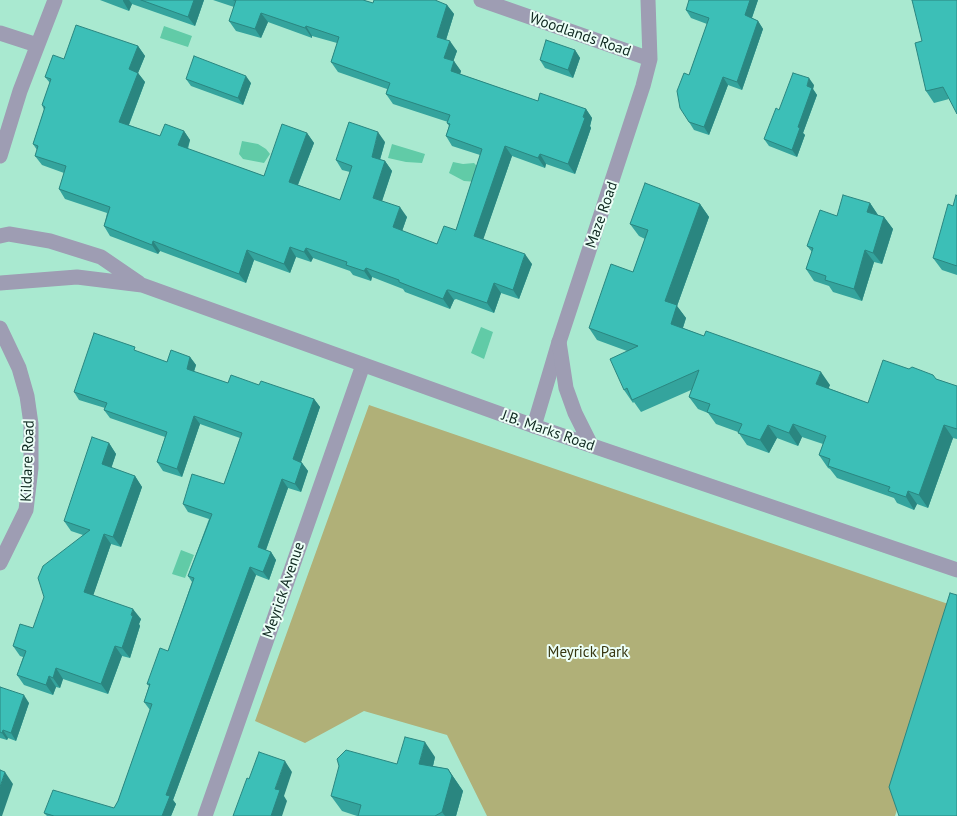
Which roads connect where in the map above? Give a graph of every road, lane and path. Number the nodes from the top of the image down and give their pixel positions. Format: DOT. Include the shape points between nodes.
graph roads {
  1 [pos="55,0"];
  2 [pos="481,0"];
  3 [pos="648,0"];
  4 [pos="0,33"];
  5 [pos="37,45"];
  6 [pos="650,59"];
  7 [pos="0,156"];
  8 [pos="0,236"];
  9 [pos="0,283"];
  10 [pos="142,285"];
  11 [pos="0,328"];
  12 [pos="558,342"];
  13 [pos="363,364"];
  14 [pos="534,426"];
  15 [pos="591,445"];
  16 [pos="0,563"];
  17 [pos="957,570"];
  18 [pos="205,816"];
  1 -- 5 [label="street"];
  2 -- 6 [label="street, Woodlands Road"];
  3 -- 6 [label="street, Maze Road"];
  4 -- 5 [label="street"];
  5 -- 7 [label="street"];
  6 -- 12 [label="street, Maze Road" via="636,111"];
  8 -- 10 [label="street, J.B. Marks Road" via="9,234 50,240 101,257"];
  9 -- 10 [label="street, J.B. Marks Road" via="77,277"];
  10 -- 13 [label="street, J.B. Marks Road"];
  11 -- 16 [label="street, Kildare Road" via="19,368 31,424 31,468 26,510"];
  12 -- 14 [label="street, Maze Road"];
  12 -- 15 [label="street" via="574,413"];
  13 -- 14 [label="street, J.B. Marks Road"];
  13 -- 18 [label="street, Meyrick Avenue"];
  14 -- 15 [label="street, J.B. Marks Road"];
  15 -- 17 [label="street, J.B. Marks Road"];
}
